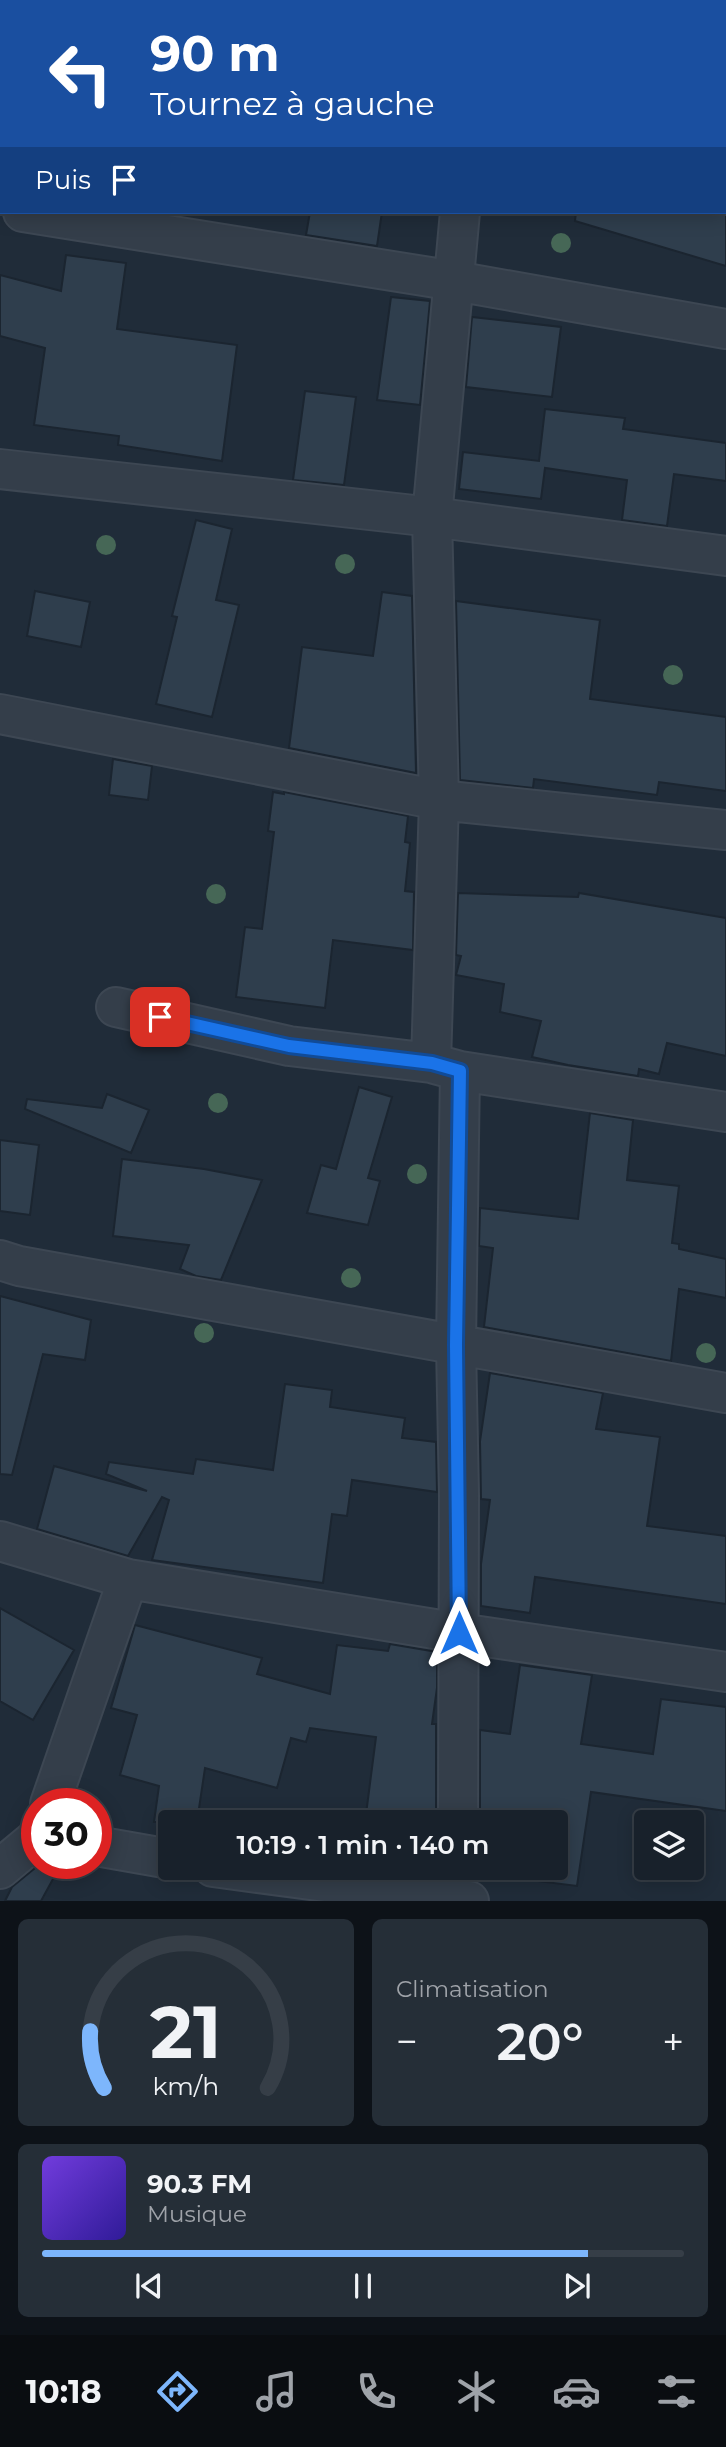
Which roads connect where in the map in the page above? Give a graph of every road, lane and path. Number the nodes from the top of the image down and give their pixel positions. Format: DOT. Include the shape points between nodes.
graph roads {
  1 [pos="36,214"];
  2 [pos="460,214"];
  3 [pos="455,281"];
  4 [pos="726,329"];
  5 [pos="0,469"];
  6 [pos="432,517"];
  7 [pos="726,556"];
  8 [pos="0,715"];
  9 [pos="439,800"];
  10 [pos="726,830"];
  11 [pos="116,1007"];
  12 [pos="446,1067"];
  13 [pos="726,1112"];
  14 [pos="0,1260"];
  15 [pos="456,1345"];
  16 [pos="726,1393"];
  17 [pos="0,1541"];
  18 [pos="128,1579"];
  19 [pos="459,1633"];
  20 [pos="726,1672"];
  21 [pos="56,1788"];
  22 [pos="458,1810"];
  23 [pos="112,1849"];
  24 [pos="21,1851"];
  25 [pos="158,1858"];
  26 [pos="0,1869"];
  27 [pos="342,1880"];
  28 [pos="462,1892"];
  1 -- 3 [label="street"];
  2 -- 3 [label="street"];
  3 -- 4 [label="street"];
  3 -- 6 [label="street"];
  5 -- 6 [label="street"];
  6 -- 7 [label="street"];
  6 -- 9 [label="street"];
  8 -- 9 [label="street"];
  9 -- 10 [label="street"];
  9 -- 12 [label="street"];
  11 -- 12 [label="street" via="289,1046"];
  12 -- 13 [label="street"];
  12 -- 15 [label="street"];
  14 -- 15 [label="street"];
  15 -- 16 [label="street"];
  15 -- 19 [label="street"];
  17 -- 18 [label="street"];
  18 -- 19 [label="street"];
  18 -- 21 [label="street"];
  19 -- 20 [label="street"];
  19 -- 22 [label="street"];
  23 -- 25 [label="street"];
  24 -- 26 [label="street"];
  27 -- 28 [label="street"];
}
